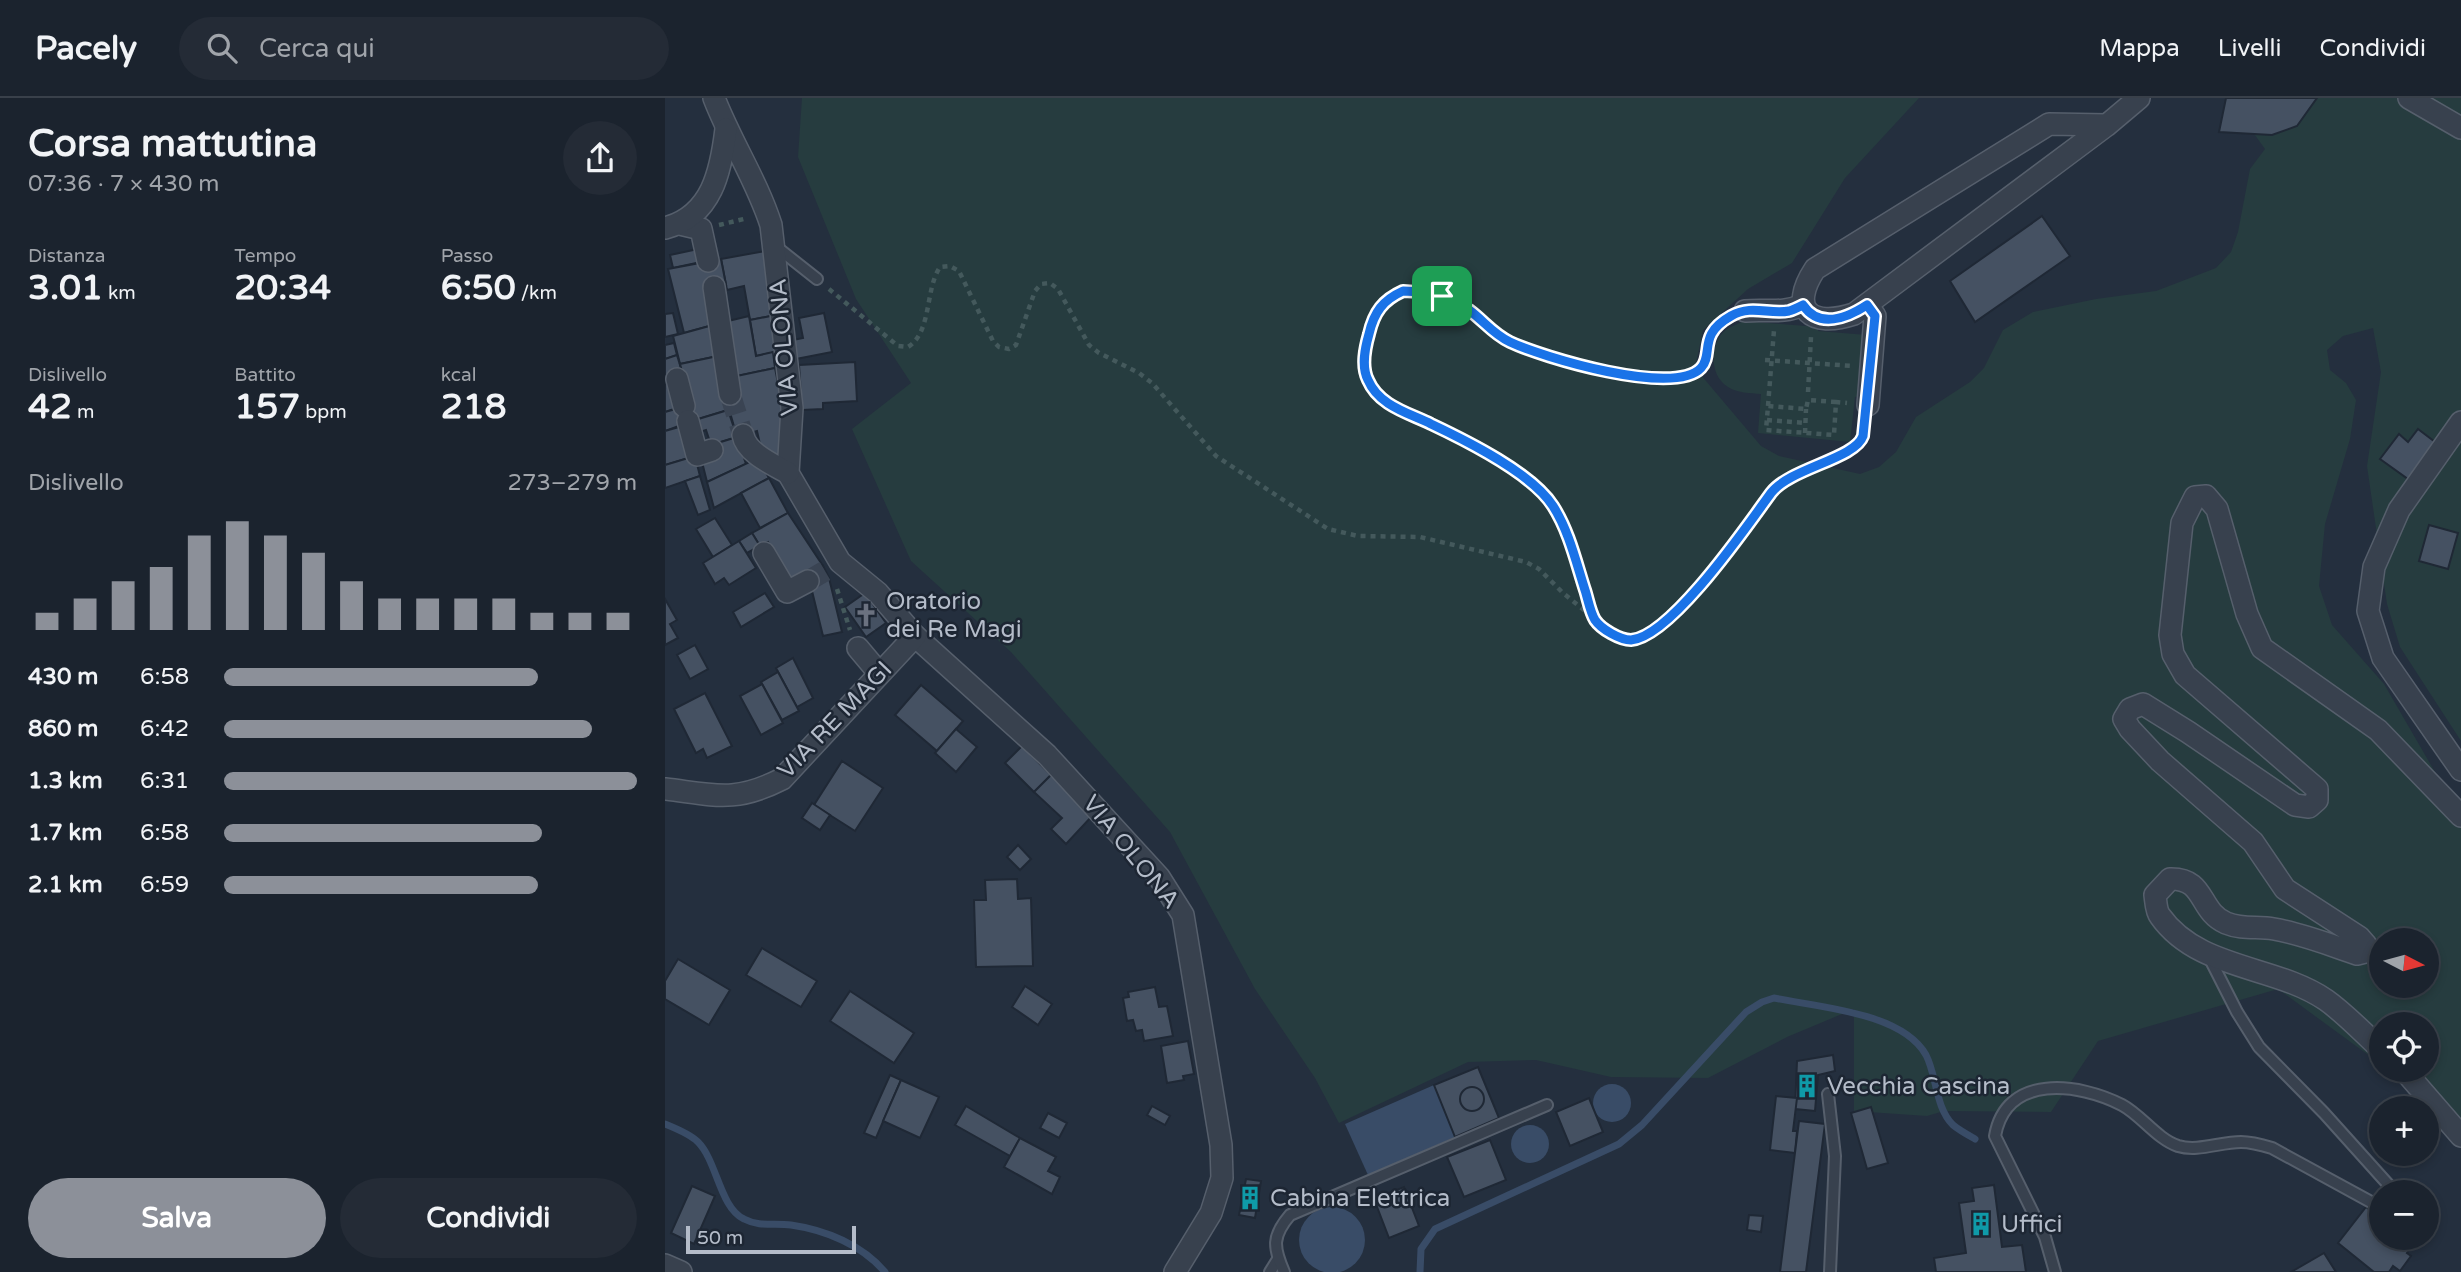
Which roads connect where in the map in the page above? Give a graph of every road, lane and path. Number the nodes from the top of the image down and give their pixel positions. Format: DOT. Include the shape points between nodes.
graph roads {
  1 [pos="714,98"];
  2 [pos="2139,98"];
  3 [pos="2409,98"];
  4 [pos="2107,125"];
  5 [pos="2461,128"];
  6 [pos="726,129"];
  7 [pos="767,213"];
  8 [pos="682,227"];
  9 [pos="774,245"];
  10 [pos="708,261"];
  11 [pos="817,279"];
  12 [pos="714,287"];
  13 [pos="1803,305"];
  14 [pos="1867,305"];
  15 [pos="1776,310"];
  16 [pos="1745,311"];
  17 [pos="1812,332"];
  18 [pos="1768,360"];
  19 [pos="1810,363"];
  20 [pos="1871,367"];
  21 [pos="677,379"];
  22 [pos="1808,393"];
  23 [pos="730,394"];
  24 [pos="1836,402"];
  25 [pos="1868,405"];
  26 [pos="1768,406"];
  27 [pos="1806,409"];
  28 [pos="1767,420"];
  29 [pos="2461,422"];
  30 [pos="1805,423"];
  31 [pos="1805,433"];
  32 [pos="742,439"];
  33 [pos="704,460"];
  34 [pos="788,473"];
  35 [pos="764,553"];
  36 [pos="826,571"];
  37 [pos="1596,621"];
  38 [pos="915,636"];
  39 [pos="858,648"];
  40 [pos="879,673"];
  41 [pos="2461,770"];
  42 [pos="665,789"];
  43 [pos="2461,816"];
  44 [pos="2208,954"];
  45 [pos="2369,1038"];
  46 [pos="2414,1082"];
  47 [pos="1828,1094"];
  48 [pos="1547,1105"];
  49 [pos="2461,1136"];
  50 [pos="2384,1180"];
  51 [pos="2369,1201"];
  52 [pos="1278,1259"];
  53 [pos="665,1265"];
  54 [pos="681,1272"];
  55 [pos="1175,1272"];
  56 [pos="1270,1272"];
  57 [pos="1284,1272"];
  58 [pos="1830,1272"];
  59 [pos="2055,1272"];
  1 -- 6 [label="street, VIA OLONA"];
  2 -- 4 [label="street"];
  3 -- 5 [label="street"];
  4 -- 13 [label="street" via="2049,124 1815,269 1804,287"];
  4 -- 14 [label="street"];
  6 -- 7 [label="street, VIA OLONA"];
  6 -- 8 [label="street" via="722,167 707,198"];
  7 -- 8 [label="path"];
  7 -- 9 [label="street, VIA OLONA"];
  8 -- 10 [label="street"];
  9 -- 11 [label="lane"];
  9 -- 34 [label="street, VIA OLONA" via="792,408"];
  11 -- 37 [label="path" via="898,346 908,347 921,330 934,276 940,267 950,266 959,271 993,341 1009,349 1017,345 1035,291 1050,283 1058,289 1089,345 1152,383 1216,456 1328,529 1358,536 1420,537 1527,562"];
  12 -- 23 [label="street"];
  13 -- 14 [label="street" via="1810,315 1823,319 1839,319"];
  13 -- 15 [label="street" via="1787,312"];
  14 -- 20 [label="street" via="1875,316"];
  15 -- 16 [label="street"];
  15 -- 18 [label="path"];
  16 -- 37 [label="path" via="1732,315 1710,333 1700,370 1648,378 1528,351 1495,335 1468,309 1442,296 1403,291 1388,298 1376,312 1364,355 1368,380 1384,400 1405,415 1441,429 1536,486 1553,505 1568,536"];
  17 -- 19 [label="path"];
  18 -- 19 [label="path"];
  18 -- 26 [label="path"];
  19 -- 20 [label="path"];
  19 -- 22 [label="path"];
  20 -- 25 [label="street"];
  21 -- 33 [label="street"];
  24 -- 25 [label="path"];
  24 -- 27 [label="path" via="1808,400"];
  24 -- 31 [label="path" via="1834,435"];
  25 -- 37 [label="path" via="1859,444 1781,482 1713,572 1659,626 1643,638 1628,640 1616,637"];
  26 -- 27 [label="path"];
  26 -- 28 [label="path"];
  27 -- 30 [label="path"];
  28 -- 30 [label="path"];
  28 -- 31 [label="path" via="1766,430"];
  29 -- 41 [label="street" via="2399,510 2374,567 2368,611 2383,658"];
  30 -- 31 [label="path"];
  32 -- 34 [label="street"];
  34 -- 36 [label="street, VIA OLONA"];
  35 -- 36 [label="street" via="787,592"];
  36 -- 38 [label="street, VIA OLONA" via="878,593"];
  36 -- 39 [label="path" via="835,578"];
  38 -- 40 [label="street, VIA RE MAGI"];
  38 -- 55 [label="street, VIA OLONA" via="1047,755 1159,877 1183,915 1221,1145 1222,1178 1211,1213"];
  39 -- 40 [label="street, VIA RE MAGI"];
  40 -- 42 [label="street, VIA RE MAGI" via="782,779 738,796"];
  43 -- 44 [label="street" via="2378,730 2262,649 2247,614 2217,509 2206,496 2195,497 2182,523 2173,654 2185,675 2317,789 2317,800 2309,807 2295,805 2143,704 2130,709 2124,719 2160,761 2253,842 2285,889 2366,945 2365,952 2357,954 2297,933 2246,929 2223,922 2191,883 2170,879 2155,895 2158,914"];
  44 -- 45 [label="street" via="2326,1000"];
  44 -- 50 [label="lane" via="2259,1047"];
  46 -- 49 [label="street"];
  47 -- 58 [label="lane" via="1835,1156"];
  48 -- 52 [label="lane" via="1290,1214 1278,1229"];
  51 -- 59 [label="lane" via="2265,1146 2239,1142 2190,1148 2175,1145 2124,1106 2098,1094 2077,1088 2031,1091 2010,1103 1998,1122 1996,1136 2045,1237"];
  52 -- 56 [label="lane"];
  52 -- 57 [label="lane"];
  53 -- 54 [label="street"];
}
